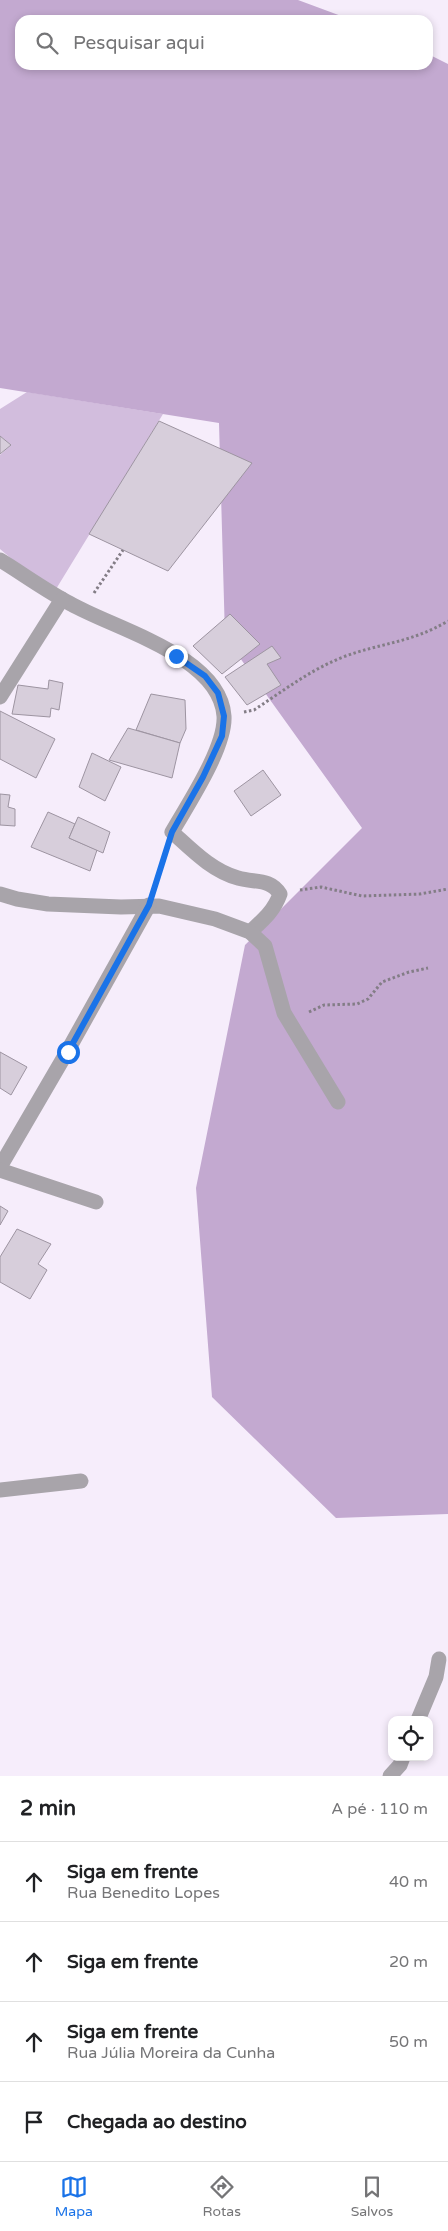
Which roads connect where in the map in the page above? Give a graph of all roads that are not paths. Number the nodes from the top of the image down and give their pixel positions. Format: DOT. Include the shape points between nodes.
graph roads {
  1 [pos="0,560"];
  2 [pos="62,599"];
  3 [pos="0,697"];
  4 [pos="0,894"];
  5 [pos="149,905"];
  6 [pos="250,932"];
  7 [pos="338,1102"];
  8 [pos="0,1168"];
  9 [pos="96,1202"];
  10 [pos="81,1481"];
  11 [pos="0,1490"];
  12 [pos="439,1659"];
  13 [pos="420,1716"];
  14 [pos="402,1761"];
  15 [pos="390,1776"];
  1 -- 2 [label="street"];
  2 -- 3 [label="street"];
  2 -- 6 [label="street" via="176,656 205,676 218,693 224,716 222,736 172,832 218,869 238,878 270,883 280,894 270,913"];
  4 -- 5 [label="street" via="48,904"];
  5 -- 6 [label="street" via="185,911"];
  5 -- 8 [label="street"];
  6 -- 7 [label="street" via="264,946 279,1000"];
  8 -- 9 [label="street"];
  10 -- 11 [label="street"];
  12 -- 13 [label="street"];
  14 -- 15 [label="street"];
}
